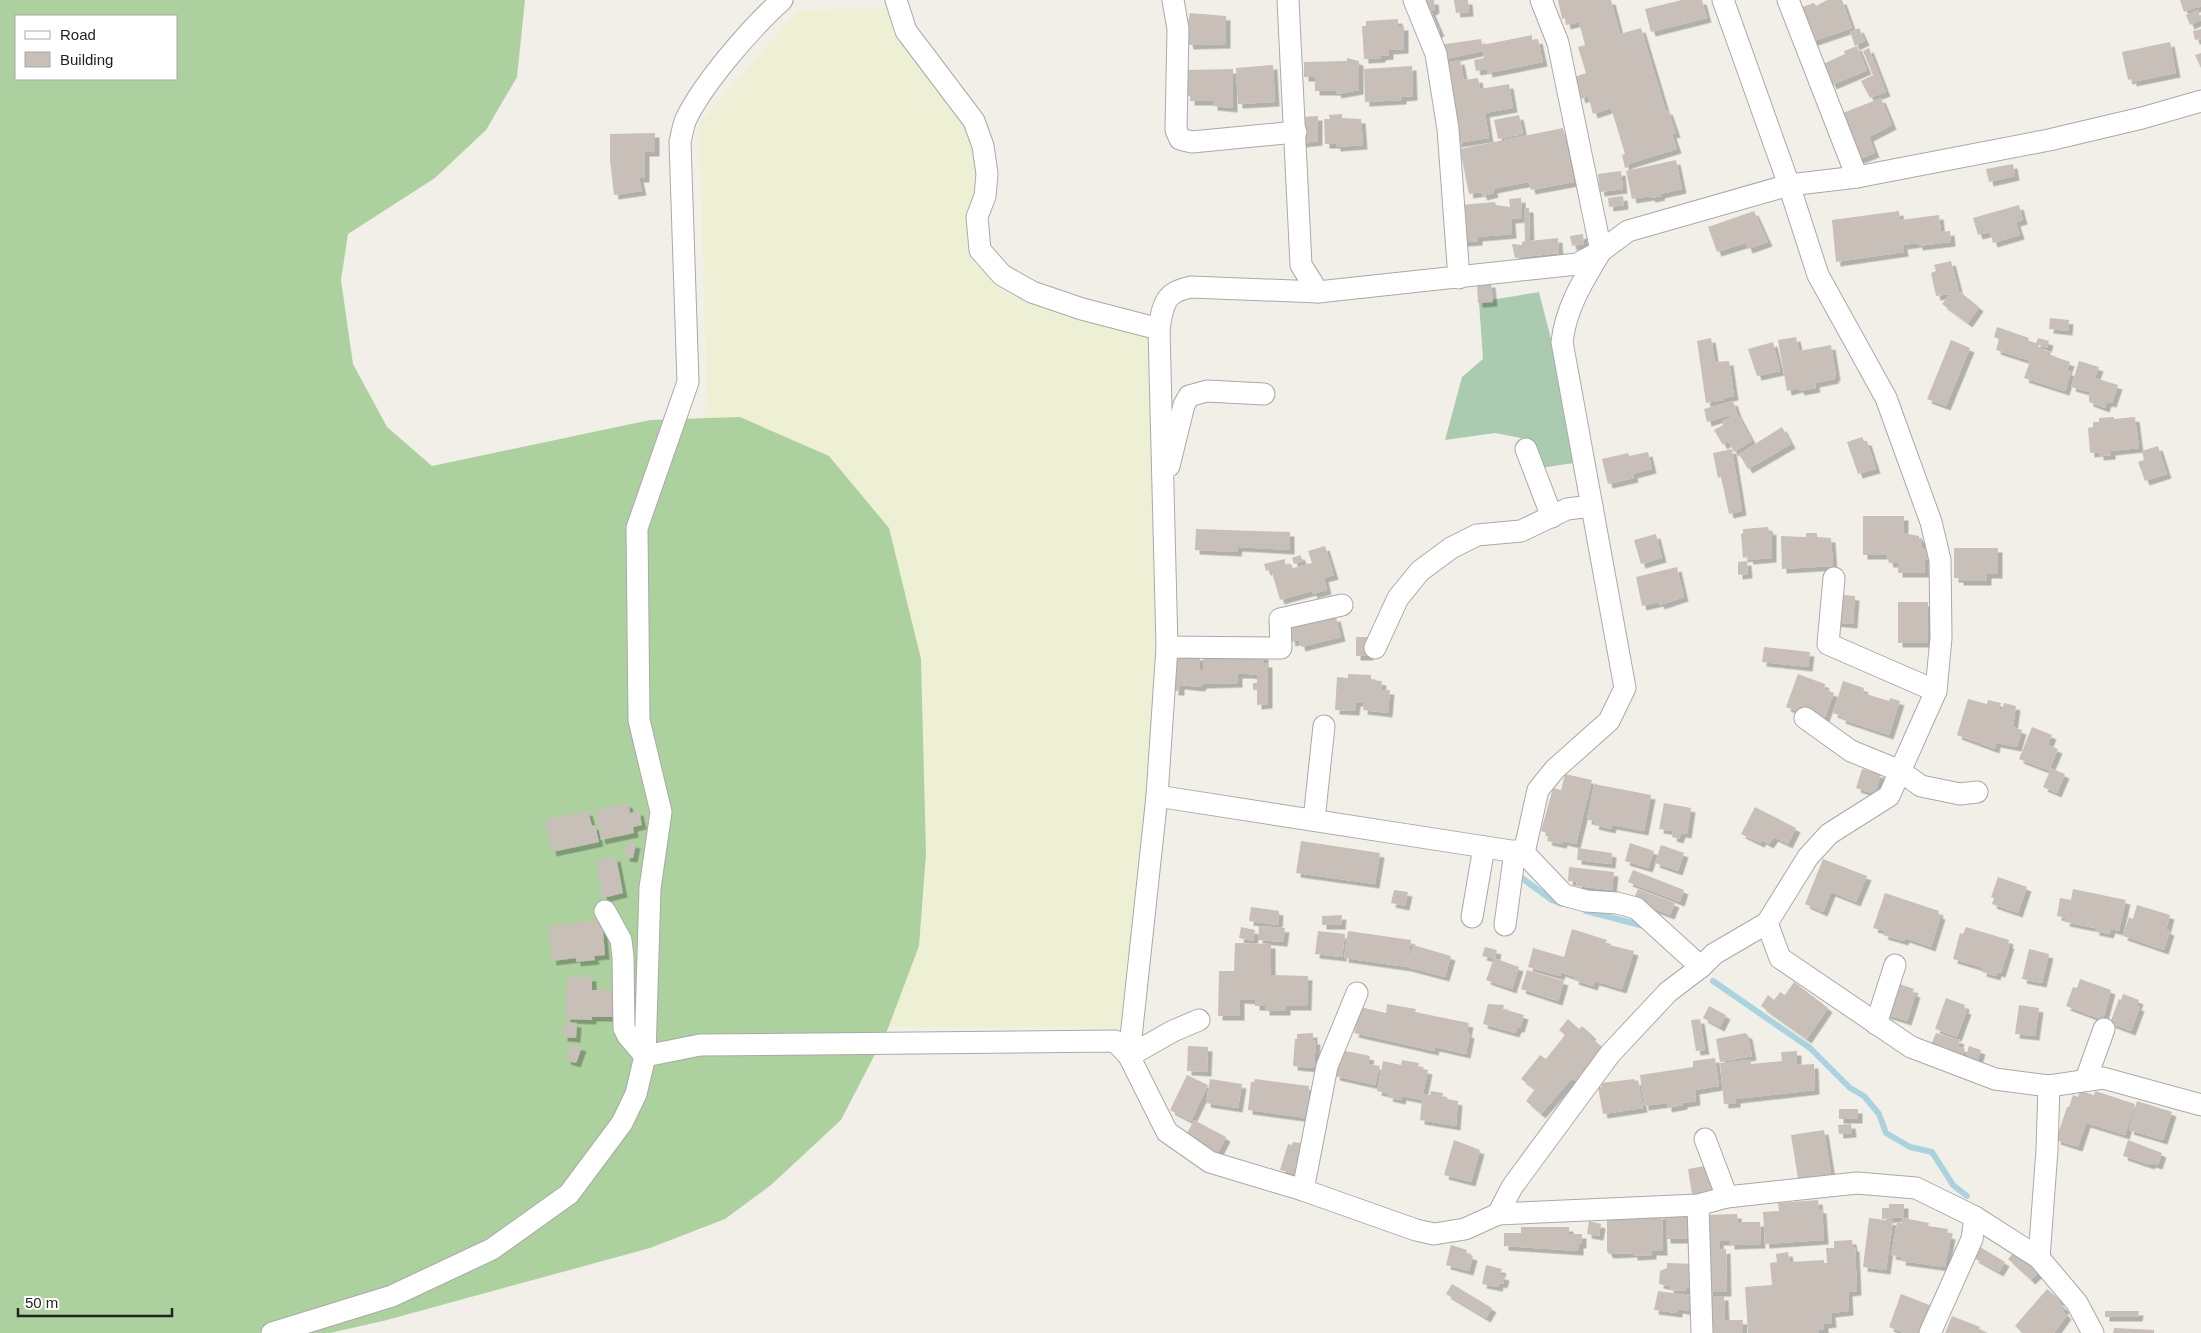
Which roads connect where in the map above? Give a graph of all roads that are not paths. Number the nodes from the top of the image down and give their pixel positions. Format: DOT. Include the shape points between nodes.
graph roads {
  1 [pos="782,0"];
  2 [pos="896,0"];
  3 [pos="1173,0"];
  4 [pos="1288,0"];
  5 [pos="1414,0"];
  6 [pos="1541,0"];
  7 [pos="1723,0"];
  8 [pos="1788,0"];
  9 [pos="2201,101"];
  10 [pos="1296,132"];
  11 [pos="1857,177"];
  12 [pos="1789,185"];
  13 [pos="1601,251"];
  14 [pos="1459,278"];
  15 [pos="1318,292"];
  16 [pos="1159,329"];
  17 [pos="1264,394"];
  18 [pos="1526,449"];
  19 [pos="1161,472"];
  20 [pos="1592,506"];
  21 [pos="1552,517"];
  22 [pos="1834,578"];
  23 [pos="1342,605"];
  24 [pos="1167,647"];
  25 [pos="1375,648"];
  26 [pos="1936,691"];
  27 [pos="1805,718"];
  28 [pos="1324,726"];
  29 [pos="1900,771"];
  30 [pos="1977,792"];
  31 [pos="1157,796"];
  32 [pos="1314,820"];
  33 [pos="1484,846"];
  34 [pos="1520,852"];
  35 [pos="605,911"];
  36 [pos="1472,917"];
  37 [pos="1767,922"];
  38 [pos="1505,925"];
  39 [pos="1896,965"];
  40 [pos="1701,967"];
  41 [pos="1357,993"];
  42 [pos="1199,1020"];
  43 [pos="1876,1024"];
  44 [pos="2104,1029"];
  45 [pos="645,1056"];
  46 [pos="1129,1056"];
  47 [pos="2086,1079"];
  48 [pos="2049,1086"];
  49 [pos="2201,1105"];
  50 [pos="1705,1139"];
  51 [pos="1303,1190"];
  52 [pos="1727,1197"];
  53 [pos="1698,1205"];
  54 [pos="1498,1214"];
  55 [pos="1975,1218"];
  56 [pos="2039,1258"];
  57 [pos="272,1333"];
  58 [pos="1702,1333"];
  59 [pos="1930,1333"];
  60 [pos="2094,1333"];
  1 -- 45 [label="street" via="758,22 706,88 686,120 680,142 688,382 637,528 639,720 660,812 650,888"];
  2 -- 16 [label="street" via="906,31 974,121 983,146 987,174 985,196 977,217 980,250 1002,275 1032,292"];
  3 -- 10 [label="street" via="1178,29 1176,130 1180,139 1192,142"];
  4 -- 10 [label="street"];
  5 -- 14 [label="street" via="1436,54 1448,129"];
  6 -- 13 [label="street" via="1558,43"];
  7 -- 12 [label="street"];
  8 -- 11 [label="street"];
  9 -- 11 [label="street" via="2049,140"];
  10 -- 15 [label="street" via="1301,265"];
  11 -- 12 [label="street"];
  12 -- 13 [label="street" via="1628,231"];
  12 -- 26 [label="street" via="1818,275 1886,398 1931,522 1940,560 1941,638"];
  13 -- 14 [label="street" via="1577,264"];
  13 -- 20 [label="street" via="1575,294 1564,321 1562,342"];
  14 -- 15 [label="street"];
  15 -- 16 [label="street" via="1191,287 1176,290 1164,304"];
  16 -- 19 [label="street"];
  17 -- 19 [label="street" via="1207,391 1189,396 1168,467"];
  18 -- 21 [label="street"];
  19 -- 24 [label="street"];
  20 -- 21 [label="street" via="1567,509"];
  20 -- 34 [label="street" via="1625,688 1610,721 1555,769 1538,790"];
  21 -- 25 [label="street" via="1521,531 1477,536 1451,548 1420,571 1398,598"];
  22 -- 26 [label="street" via="1828,644"];
  23 -- 24 [label="street" via="1280,619 1281,648"];
  24 -- 31 [label="street"];
  26 -- 29 [label="street"];
  27 -- 29 [label="street" via="1851,751"];
  28 -- 32 [label="street"];
  29 -- 30 [label="street" via="1921,786 1960,794"];
  29 -- 37 [label="street" via="1889,796 1829,834"];
  31 -- 32 [label="street"];
  31 -- 46 [label="street"];
  32 -- 33 [label="street"];
  33 -- 34 [label="street"];
  33 -- 36 [label="street"];
  34 -- 38 [label="street"];
  34 -- 40 [label="street" via="1564,895 1636,908"];
  35 -- 45 [label="street" via="621,940 624,1028"];
  37 -- 40 [label="street" via="1714,954"];
  37 -- 43 [label="street" via="1780,958"];
  39 -- 43 [label="street"];
  40 -- 54 [label="street" via="1668,992 1610,1054 1512,1187"];
  41 -- 51 [label="street" via="1327,1066"];
  42 -- 46 [label="street"];
  43 -- 48 [label="street" via="1910,1047 1995,1079"];
  44 -- 47 [label="street"];
  45 -- 46 [label="street" via="700,1045 1096,1041 1115,1041"];
  45 -- 57 [label="street" via="636,1094 622,1123 569,1194 492,1249 392,1296"];
  46 -- 51 [label="street" via="1167,1132 1184,1146 1210,1162"];
  47 -- 48 [label="street"];
  47 -- 49 [label="street" via="2103,1078"];
  48 -- 56 [label="street"];
  50 -- 52 [label="street"];
  51 -- 54 [label="street" via="1434,1234 1465,1229"];
  52 -- 53 [label="street"];
  52 -- 55 [label="street" via="1857,1183 1916,1188"];
  53 -- 54 [label="street"];
  53 -- 58 [label="street"];
  55 -- 56 [label="street"];
  55 -- 59 [label="street" via="1972,1239"];
  56 -- 60 [label="street" via="2077,1303"];
}
